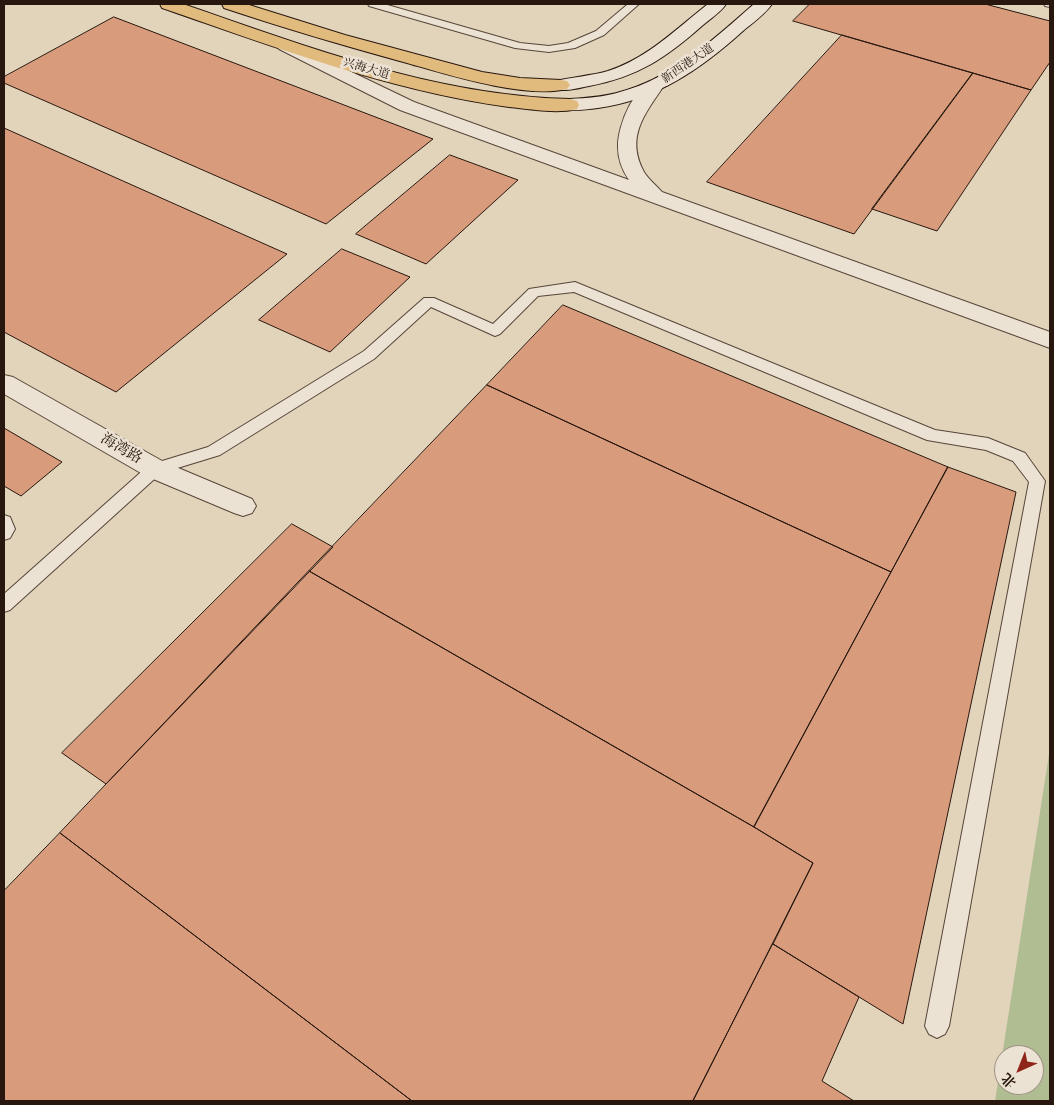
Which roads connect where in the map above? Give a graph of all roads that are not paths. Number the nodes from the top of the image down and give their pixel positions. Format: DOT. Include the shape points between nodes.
graph roads {
  1 [pos="168,4"];
  2 [pos="230,4"];
  3 [pos="373,4"];
  4 [pos="634,4"];
  5 [pos="718,4"];
  6 [pos="764,4"];
  7 [pos="286,45"];
  8 [pos="561,85"];
  9 [pos="654,86"];
  10 [pos="570,105"];
  11 [pos="655,196"];
  12 [pos="1050,340"];
  13 [pos="4,383"];
  14 [pos="155,469"];
  15 [pos="243,506"];
  16 [pos="4,522"];
  17 [pos="4,533"];
  18 [pos="4,604"];
  19 [pos="937,1026"];
  1 -- 7 [label="main road, 兴海大道"];
  2 -- 8 [label="main road, 兴海大道" via="317,33 477,77 536,86"];
  3 -- 4 [label="lane" via="518,46 543,49 571,46 590,38"];
  5 -- 8 [label="street, 新西港大道" via="648,60 605,77"];
  6 -- 9 [label="street, 新西港大道" via="704,55"];
  7 -- 10 [label="main road, 兴海大道" via="473,97 508,103"];
  7 -- 11 [label="street" via="407,106"];
  9 -- 10 [label="street, 新西港大道" via="630,95"];
  9 -- 11 [label="street" via="634,112 627,141 635,173"];
  11 -- 12 [label="street"];
  13 -- 14 [label="street, 海湾路"];
  14 -- 15 [label="street, 海湾路"];
  14 -- 18 [label="lane"];
  14 -- 19 [label="lane" via="214,451 369,354 429,301 495,331 534,292 575,287 933,436 988,444 1019,457 1037,481"];
  16 -- 17 [label="lane"];
}
